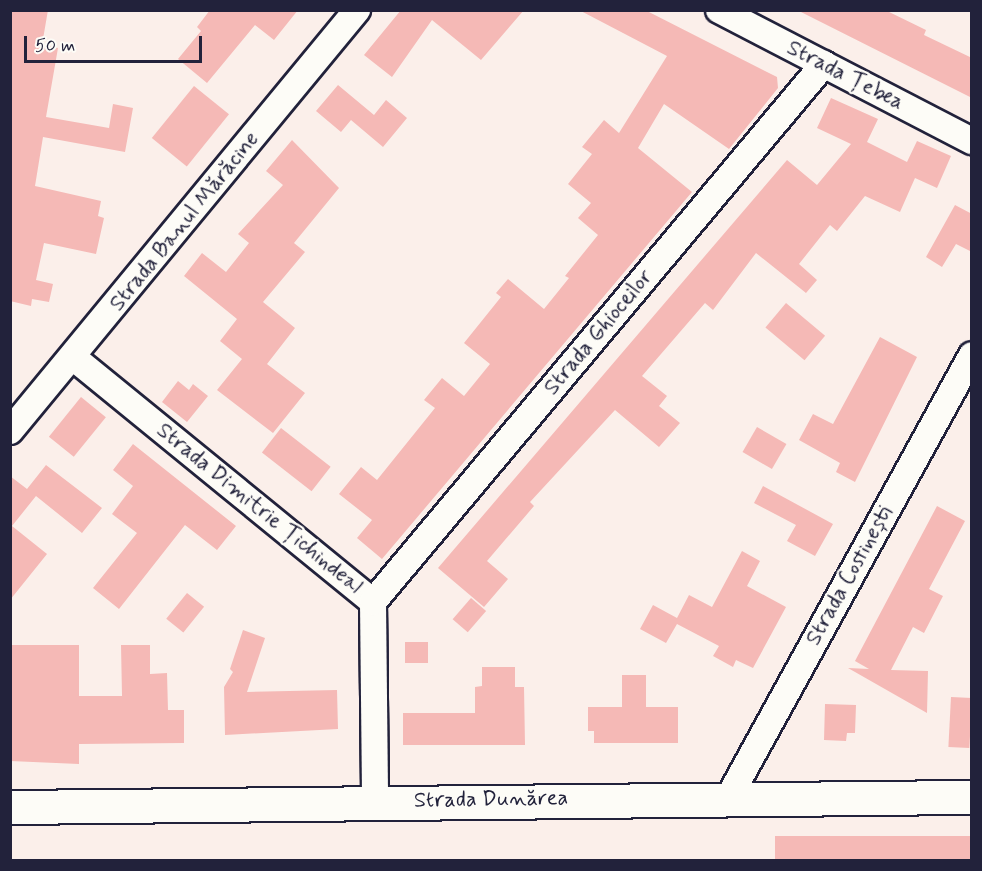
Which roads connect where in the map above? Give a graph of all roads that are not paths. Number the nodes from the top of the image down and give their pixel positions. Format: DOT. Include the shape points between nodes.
graph roads {
  1 [pos="357,10"];
  2 [pos="719,10"];
  3 [pos="824,64"];
  4 [pos="972,141"];
  5 [pos="972,355"];
  6 [pos="74,358"];
  7 [pos="10,430"];
  8 [pos="373,602"];
  9 [pos="729,797"];
  10 [pos="972,797"];
  11 [pos="375,801"];
  12 [pos="10,807"];
  1 -- 6 [label="street, Strada Banul Mărăcine"];
  2 -- 3 [label="street, Strada Țebea"];
  3 -- 4 [label="street, Strada Țebea"];
  3 -- 8 [label="street, Strada Ghioceilor"];
  5 -- 9 [label="street, Strada Costinești"];
  6 -- 7 [label="street, Strada Banul Mărăcine"];
  6 -- 8 [label="street, Strada Dimitrie Țichindeal"];
  8 -- 11 [label="street, Strada Dimitrie Țichindeal"];
  9 -- 10 [label="street, Strada Dunărea"];
  9 -- 11 [label="street, Strada Dunărea"];
  11 -- 12 [label="street, Strada Dunărea"];
}
